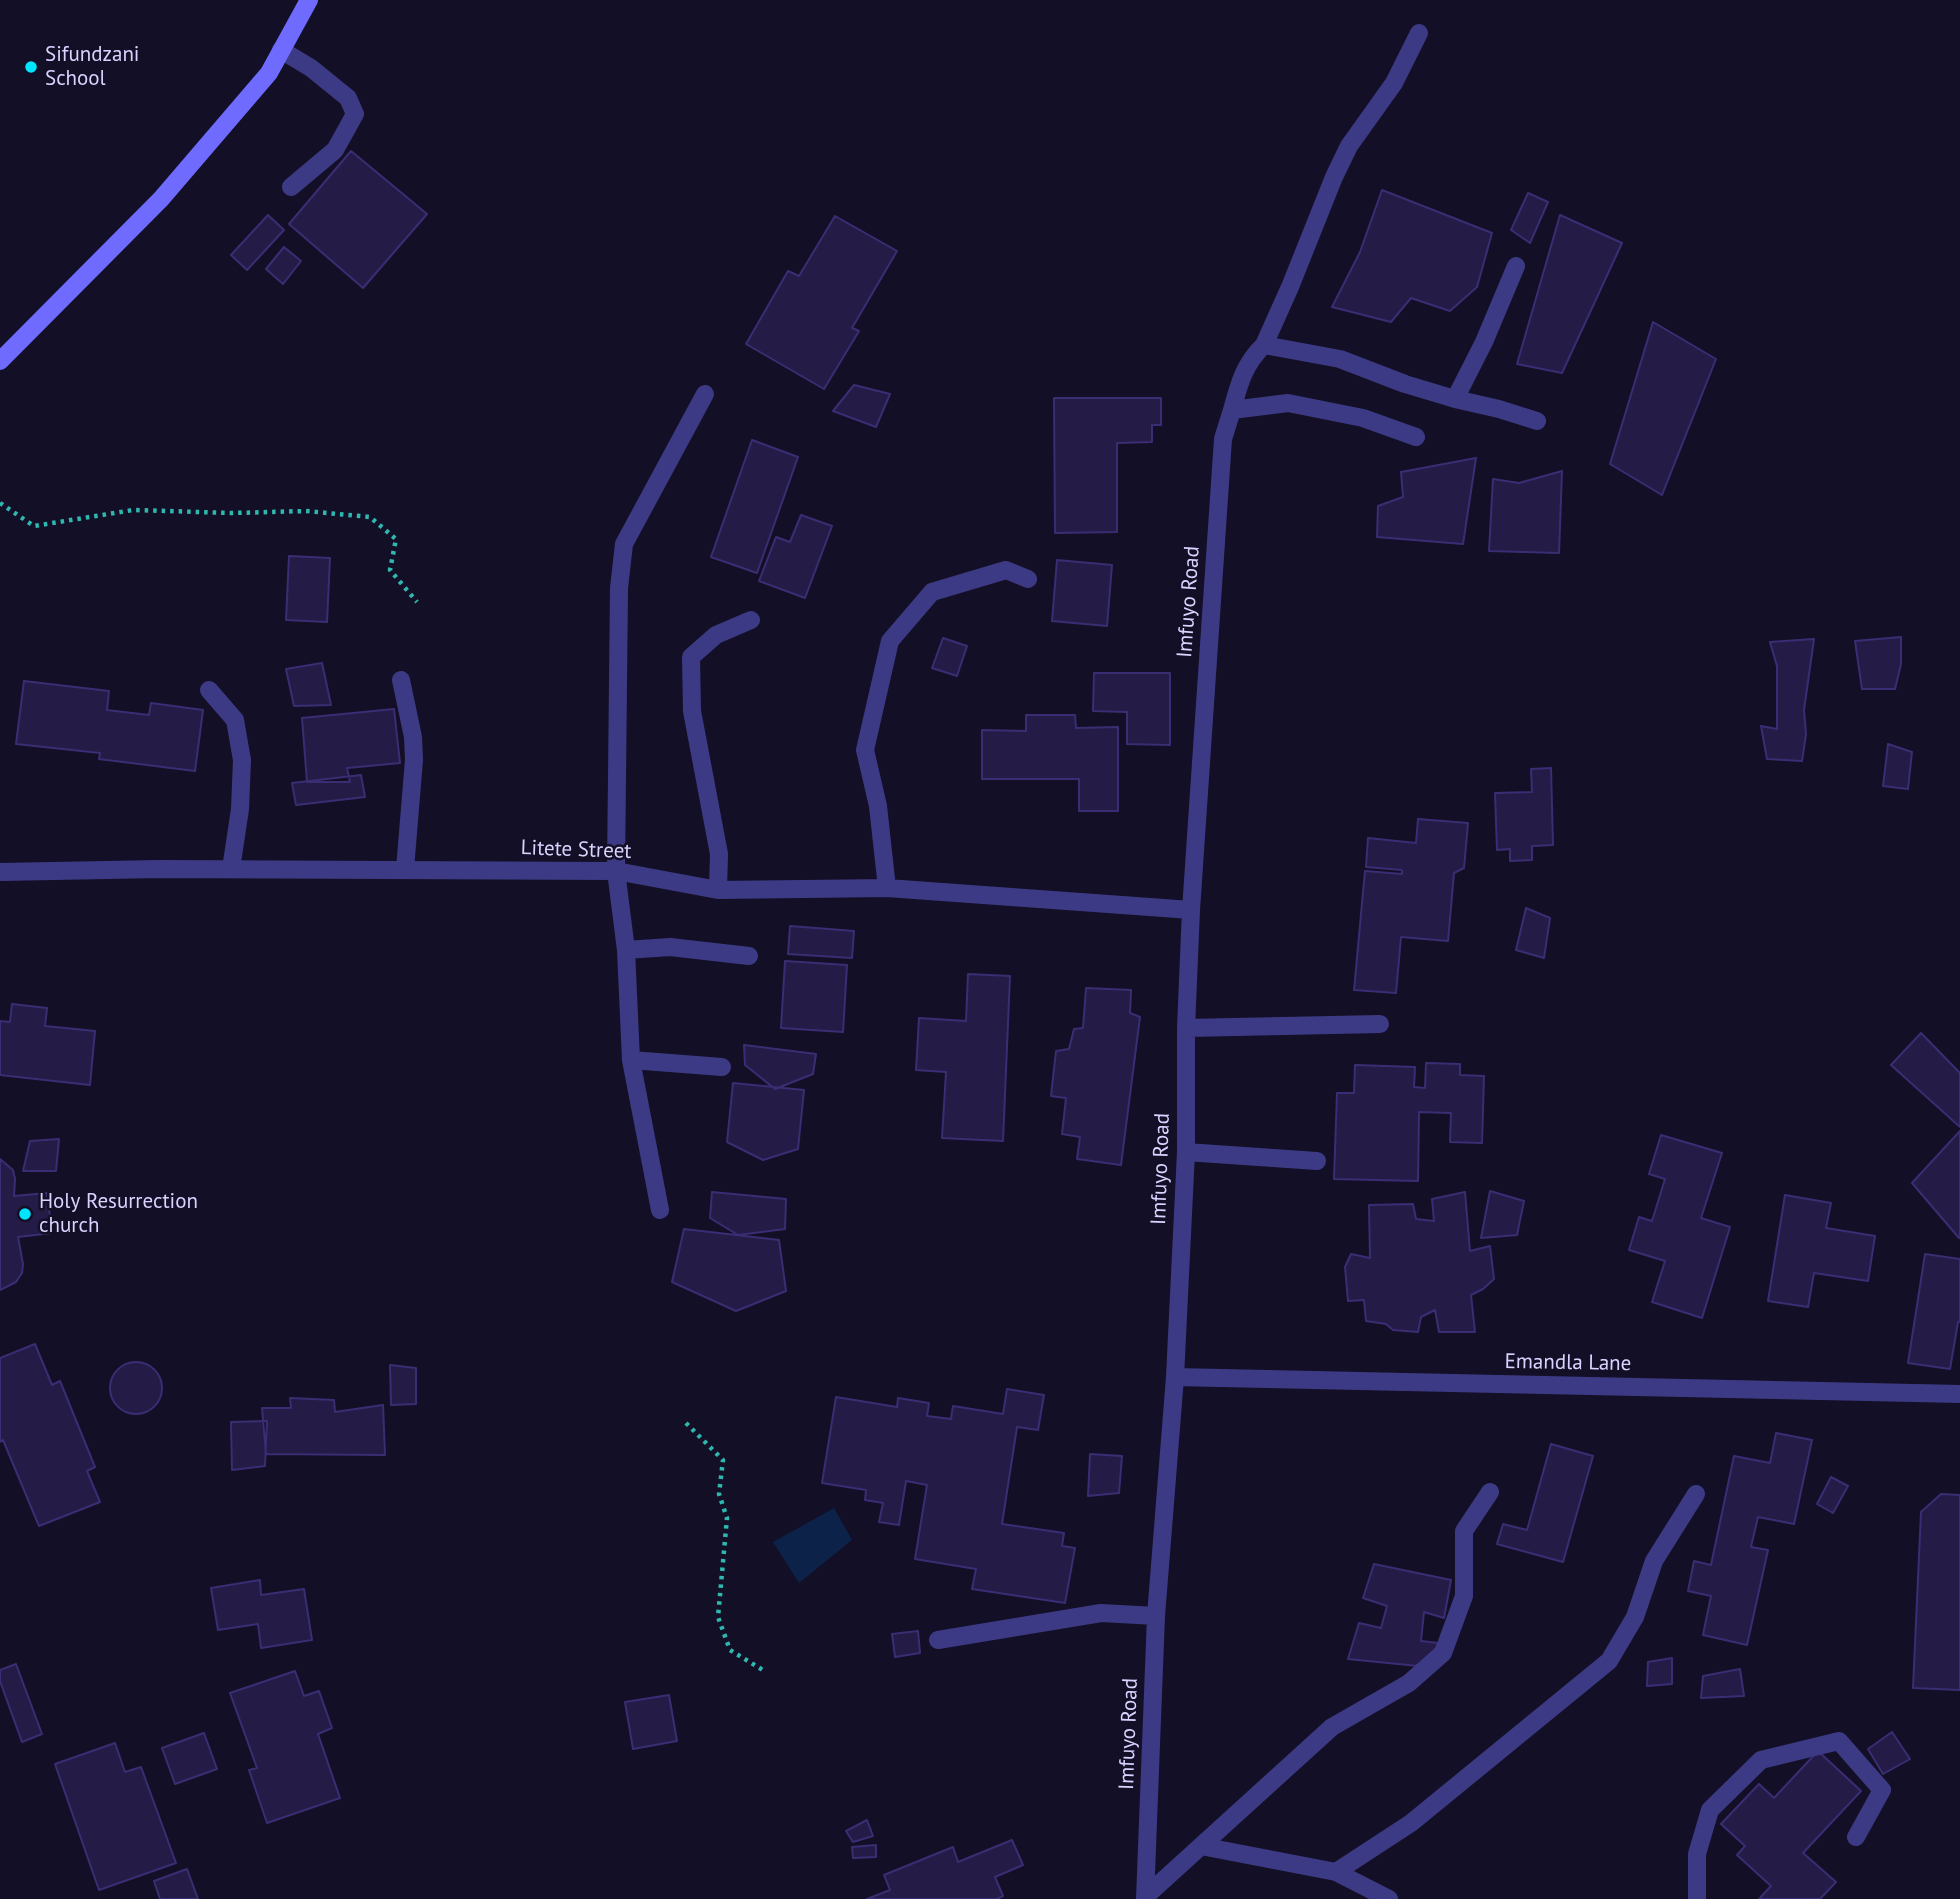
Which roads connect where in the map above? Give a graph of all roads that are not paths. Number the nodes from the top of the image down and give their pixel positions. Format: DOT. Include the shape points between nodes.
graph roads {
  1 [pos="309,0"];
  2 [pos="1419,33"];
  3 [pos="281,50"];
  4 [pos="291,187"];
  5 [pos="1516,266"];
  6 [pos="1264,345"];
  7 [pos="0,361"];
  8 [pos="705,394"];
  9 [pos="1455,400"];
  10 [pos="1232,410"];
  11 [pos="1537,421"];
  12 [pos="1416,437"];
  13 [pos="1028,579"];
  14 [pos="751,620"];
  15 [pos="401,680"];
  16 [pos="209,690"];
  17 [pos="231,869"];
  18 [pos="405,869"];
  19 [pos="616,871"];
  20 [pos="0,872"];
  21 [pos="887,888"];
  22 [pos="718,890"];
  23 [pos="1191,910"];
  24 [pos="626,950"];
  25 [pos="749,956"];
  26 [pos="1380,1024"];
  27 [pos="1186,1028"];
  28 [pos="631,1060"];
  29 [pos="722,1068"];
  30 [pos="1186,1152"];
  31 [pos="1317,1161"];
  32 [pos="660,1210"];
  33 [pos="1175,1377"];
  34 [pos="1960,1394"];
  35 [pos="1490,1492"];
  36 [pos="1696,1494"];
  37 [pos="1156,1616"];
  38 [pos="938,1640"];
  39 [pos="1856,1837"];
  40 [pos="1200,1846"];
  41 [pos="1336,1872"];
  42 [pos="1145,1898"];
  43 [pos="1389,1899"];
  44 [pos="1697,1899"];
  1 -- 3 [label="main road"];
  2 -- 6 [label="street, Imfuyo Road" via="1394,83 1349,146"];
  3 -- 4 [label="street" via="348,98 355,114 335,150"];
  3 -- 7 [label="main road" via="269,73 161,199"];
  5 -- 9 [label="street"];
  6 -- 9 [label="street" via="1340,359"];
  6 -- 10 [label="street, Imfuyo Road" via="1250,358"];
  8 -- 19 [label="street" via="624,544 619,587"];
  9 -- 11 [label="street"];
  10 -- 12 [label="street" via="1289,403 1363,418"];
  10 -- 23 [label="street, Imfuyo Road" via="1223,439"];
  13 -- 21 [label="street" via="1006,570 932,592 890,641 865,750 878,806"];
  14 -- 22 [label="street" via="716,635 691,657 692,711 719,853"];
  15 -- 18 [label="street" via="413,749"];
  16 -- 17 [label="street" via="235,720 242,760"];
  17 -- 18 [label="street, Litete Street"];
  17 -- 20 [label="street, Litete Street"];
  18 -- 19 [label="street, Litete Street"];
  19 -- 22 [label="street, Litete Street"];
  19 -- 24 [label="street"];
  21 -- 22 [label="street, Litete Street"];
  21 -- 23 [label="street, Litete Street"];
  23 -- 27 [label="street, Imfuyo Road"];
  24 -- 25 [label="street" via="670,947"];
  24 -- 28 [label="street"];
  26 -- 27 [label="street"];
  27 -- 30 [label="street, Imfuyo Road"];
  28 -- 29 [label="street"];
  28 -- 32 [label="street"];
  30 -- 31 [label="street"];
  30 -- 33 [label="street, Imfuyo Road"];
  33 -- 34 [label="street, Emandla Lane"];
  33 -- 37 [label="street, Imfuyo Road"];
  35 -- 40 [label="street" via="1464,1531 1464,1596 1443,1653 1409,1683 1332,1727"];
  36 -- 41 [label="street" via="1654,1561 1635,1617 1609,1661 1411,1823"];
  37 -- 38 [label="street" via="1101,1612"];
  37 -- 42 [label="street, Imfuyo Road"];
  39 -- 44 [label="street" via="1882,1790 1839,1741 1761,1760 1710,1810 1697,1854"];
  40 -- 41 [label="street"];
  40 -- 42 [label="street"];
  41 -- 43 [label="street"];
}
